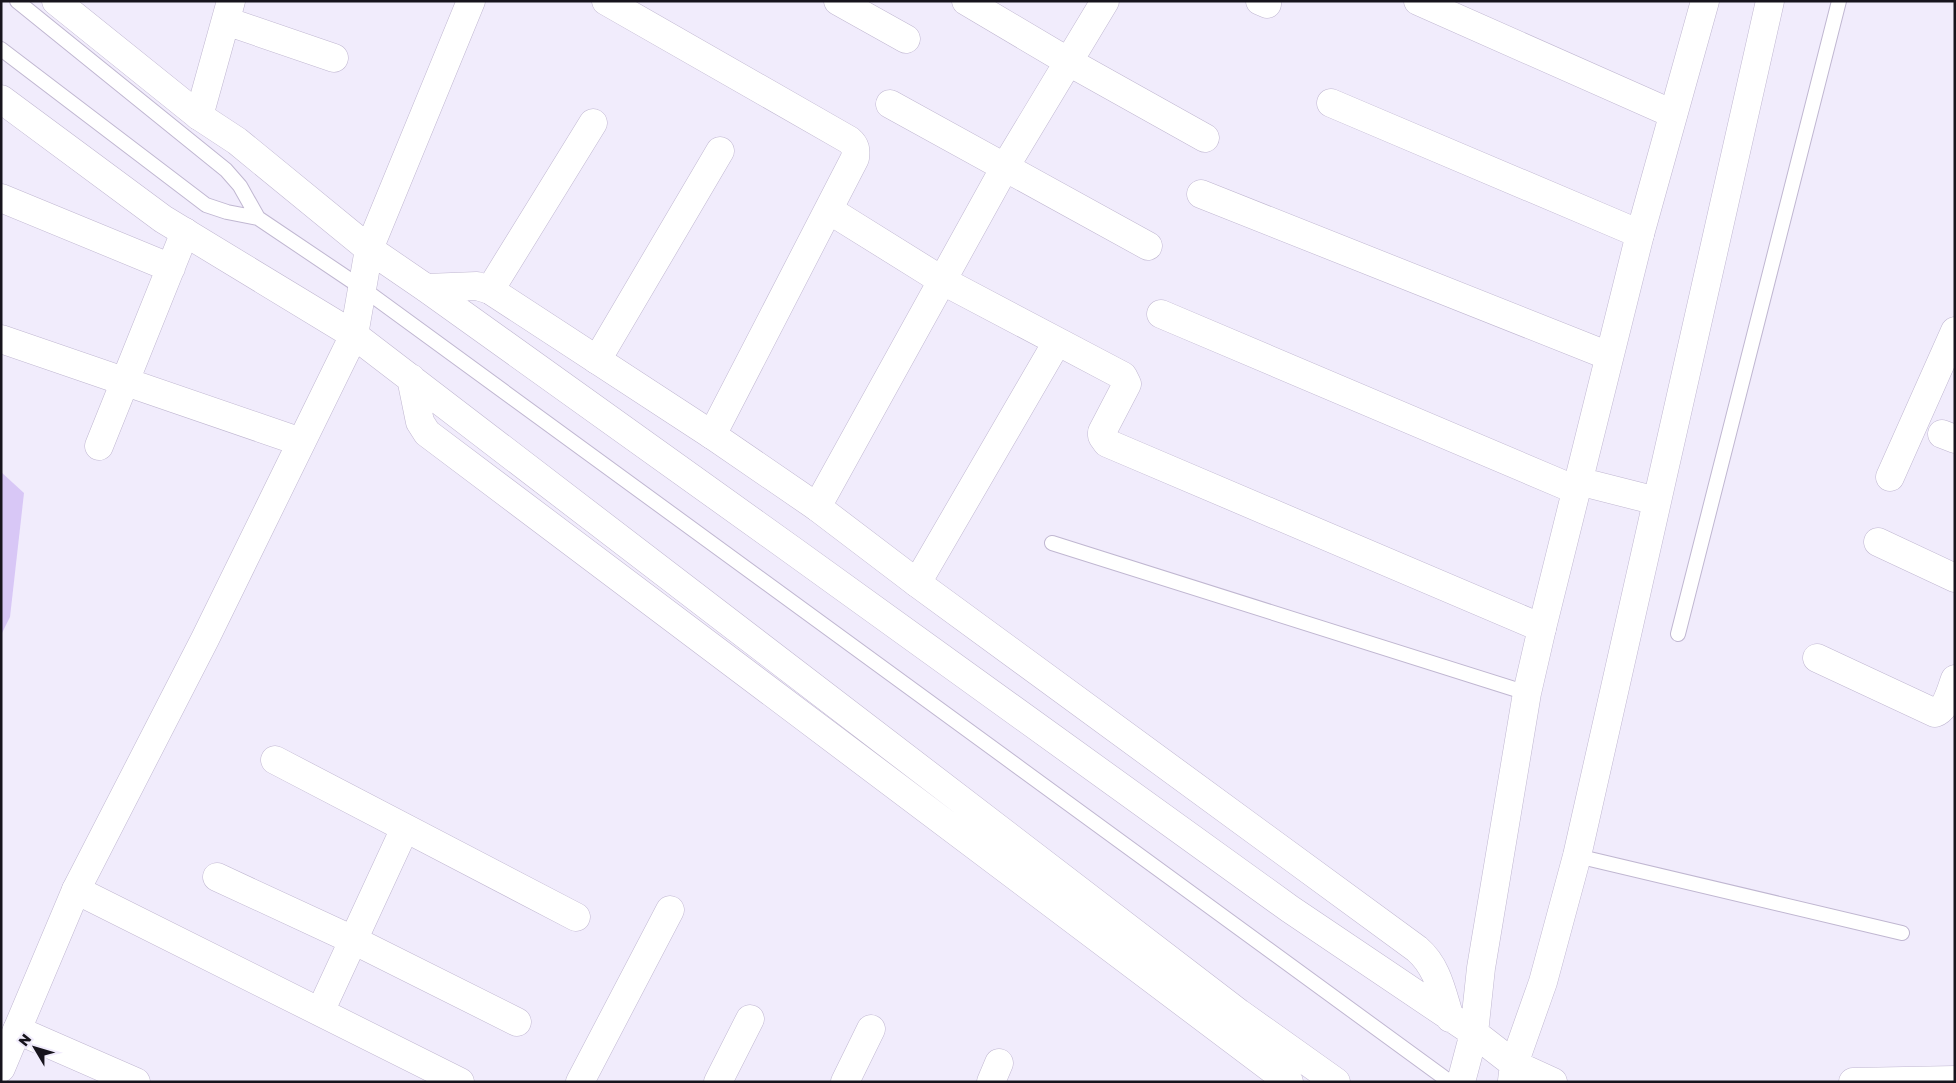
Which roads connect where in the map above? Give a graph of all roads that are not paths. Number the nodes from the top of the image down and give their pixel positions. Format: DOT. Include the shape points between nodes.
graph roads {
  1 [pos="17,1"];
  2 [pos="56,1"];
  3 [pos="471,1"];
  4 [pos="606,1"];
  5 [pos="838,1"];
  6 [pos="966,1"];
  7 [pos="1105,1"];
  8 [pos="1418,1"];
  9 [pos="1705,1"];
  10 [pos="1770,1"];
  11 [pos="1839,1"];
  12 [pos="228,11"];
  13 [pos="906,39"];
  14 [pos="1,50"];
  15 [pos="334,58"];
  16 [pos="1069,62"];
  17 [pos="1331,103"];
  18 [pos="890,104"];
  19 [pos="7,109"];
  20 [pos="1672,114"];
  21 [pos="199,116"];
  22 [pos="593,123"];
  23 [pos="1205,138"];
  24 [pos="720,150"];
  25 [pos="1005,167"];
  26 [pos="1201,194"];
  27 [pos="1,198"];
  28 [pos="829,210"];
  29 [pos="258,218"];
  30 [pos="185,232"];
  31 [pos="1640,234"];
  32 [pos="1148,246"];
  33 [pos="369,250"];
  34 [pos="171,268"];
  35 [pos="943,281"];
  36 [pos="362,288"];
  37 [pos="426,288"];
  38 [pos="490,290"];
  39 [pos="1160,314"];
  40 [pos="1955,331"];
  41 [pos="354,334"];
  42 [pos="1,339"];
  43 [pos="1057,342"];
  44 [pos="1609,356"];
  45 [pos="597,360"];
  46 [pos="411,378"];
  47 [pos="126,382"];
  48 [pos="712,435"];
  49 [pos="301,442"];
  50 [pos="99,446"];
  51 [pos="1890,477"];
  52 [pos="1577,486"];
  53 [pos="1657,501"];
  54 [pos="817,507"];
  55 [pos="1878,542"];
  56 [pos="1052,543"];
  57 [pos="1955,578"];
  58 [pos="917,583"];
  59 [pos="1542,628"];
  60 [pos="1678,634"];
  61 [pos="1817,658"];
  62 [pos="1955,679"];
  63 [pos="1527,693"];
  64 [pos="275,760"];
  65 [pos="405,828"];
  66 [pos="1577,856"];
  67 [pos="216,877"];
  68 [pos="76,890"];
  69 [pos="670,910"];
  70 [pos="576,917"];
  71 [pos="1902,933"];
  72 [pos="353,940"];
  73 [pos="320,1012"];
  74 [pos="1450,1018"];
  75 [pos="750,1019"];
  76 [pos="517,1022"];
  77 [pos="871,1029"];
  78 [pos="17,1030"];
  79 [pos="1474,1033"];
  80 [pos="1,1068"];
  81 [pos="1513,1073"];
  82 [pos="1955,1080"];
  83 [pos="136,1082"];
  84 [pos="460,1082"];
  85 [pos="580,1082"];
  86 [pos="718,1082"];
  87 [pos="845,1082"];
  88 [pos="1289,1082"];
  89 [pos="1336,1082"];
  90 [pos="1450,1082"];
  91 [pos="1461,1082"];
  92 [pos="1553,1082"];
  93 [pos="1853,1082"];
  1 -- 29 [label="lane" via="226,170 240,186"];
  2 -- 21 [label="street"];
  3 -- 33 [label="street"];
  4 -- 28 [label="street" via="854,145 856,158"];
  5 -- 13 [label="street"];
  6 -- 16 [label="street"];
  7 -- 16 [label="street"];
  8 -- 20 [label="street"];
  9 -- 20 [label="street"];
  10 -- 53 [label="street"];
  11 -- 60 [label="lane"];
  12 -- 15 [label="street"];
  12 -- 21 [label="street"];
  14 -- 29 [label="lane" via="206,205"];
  16 -- 23 [label="street"];
  16 -- 25 [label="street"];
  17 -- 31 [label="street"];
  18 -- 25 [label="street"];
  19 -- 30 [label="street"];
  20 -- 31 [label="street"];
  21 -- 33 [label="street" via="237,141"];
  22 -- 38 [label="street"];
  24 -- 45 [label="street"];
  25 -- 32 [label="street"];
  25 -- 35 [label="street"];
  26 -- 44 [label="street"];
  27 -- 34 [label="street"];
  28 -- 35 [label="street"];
  28 -- 48 [label="street"];
  29 -- 36 [label="lane"];
  30 -- 34 [label="street"];
  30 -- 41 [label="street"];
  31 -- 44 [label="street"];
  33 -- 36 [label="street"];
  33 -- 37 [label="street"];
  34 -- 47 [label="street"];
  35 -- 43 [label="street"];
  35 -- 54 [label="street"];
  36 -- 41 [label="street"];
  36 -- 90 [label="lane"];
  37 -- 38 [label="street" via="477,286"];
  37 -- 74 [label="street" via="1290,910"];
  38 -- 45 [label="street"];
  39 -- 52 [label="street"];
  40 -- 51 [label="street"];
  41 -- 46 [label="street"];
  41 -- 49 [label="street"];
  42 -- 47 [label="street"];
  43 -- 58 [label="street"];
  43 -- 59 [label="street" via="1126,379 1127,384 1102,432 1107,442"];
  44 -- 52 [label="street"];
  45 -- 48 [label="street"];
  46 -- 88 [label="street" via="420,422 427,433"];
  46 -- 89 [label="street" via="1239,1014"];
  47 -- 49 [label="street"];
  47 -- 50 [label="street"];
  48 -- 54 [label="street"];
  49 -- 68 [label="street" via="205,639"];
  52 -- 53 [label="street"];
  52 -- 59 [label="street"];
  53 -- 66 [label="street"];
  54 -- 58 [label="street"];
  55 -- 57 [label="street"];
  56 -- 63 [label="lane"];
  58 -- 74 [label="street" via="1428,958"];
  59 -- 63 [label="street"];
  61 -- 62 [label="street" via="1936,713 1944,707"];
  63 -- 79 [label="street"];
  64 -- 65 [label="street"];
  65 -- 70 [label="street"];
  65 -- 72 [label="street"];
  66 -- 71 [label="lane"];
  66 -- 81 [label="street" via="1543,982"];
  67 -- 72 [label="street"];
  68 -- 73 [label="street"];
  68 -- 78 [label="street"];
  69 -- 85 [label="street"];
  72 -- 73 [label="street"];
  72 -- 76 [label="street"];
  73 -- 84 [label="street"];
  74 -- 79 [label="street"];
  75 -- 86 [label="street"];
  77 -- 87 [label="street"];
  78 -- 80 [label="street"];
  78 -- 83 [label="street"];
  79 -- 81 [label="street"];
  79 -- 91 [label="street"];
  81 -- 92 [label="street"];
  82 -- 93 [label="street"];
}
